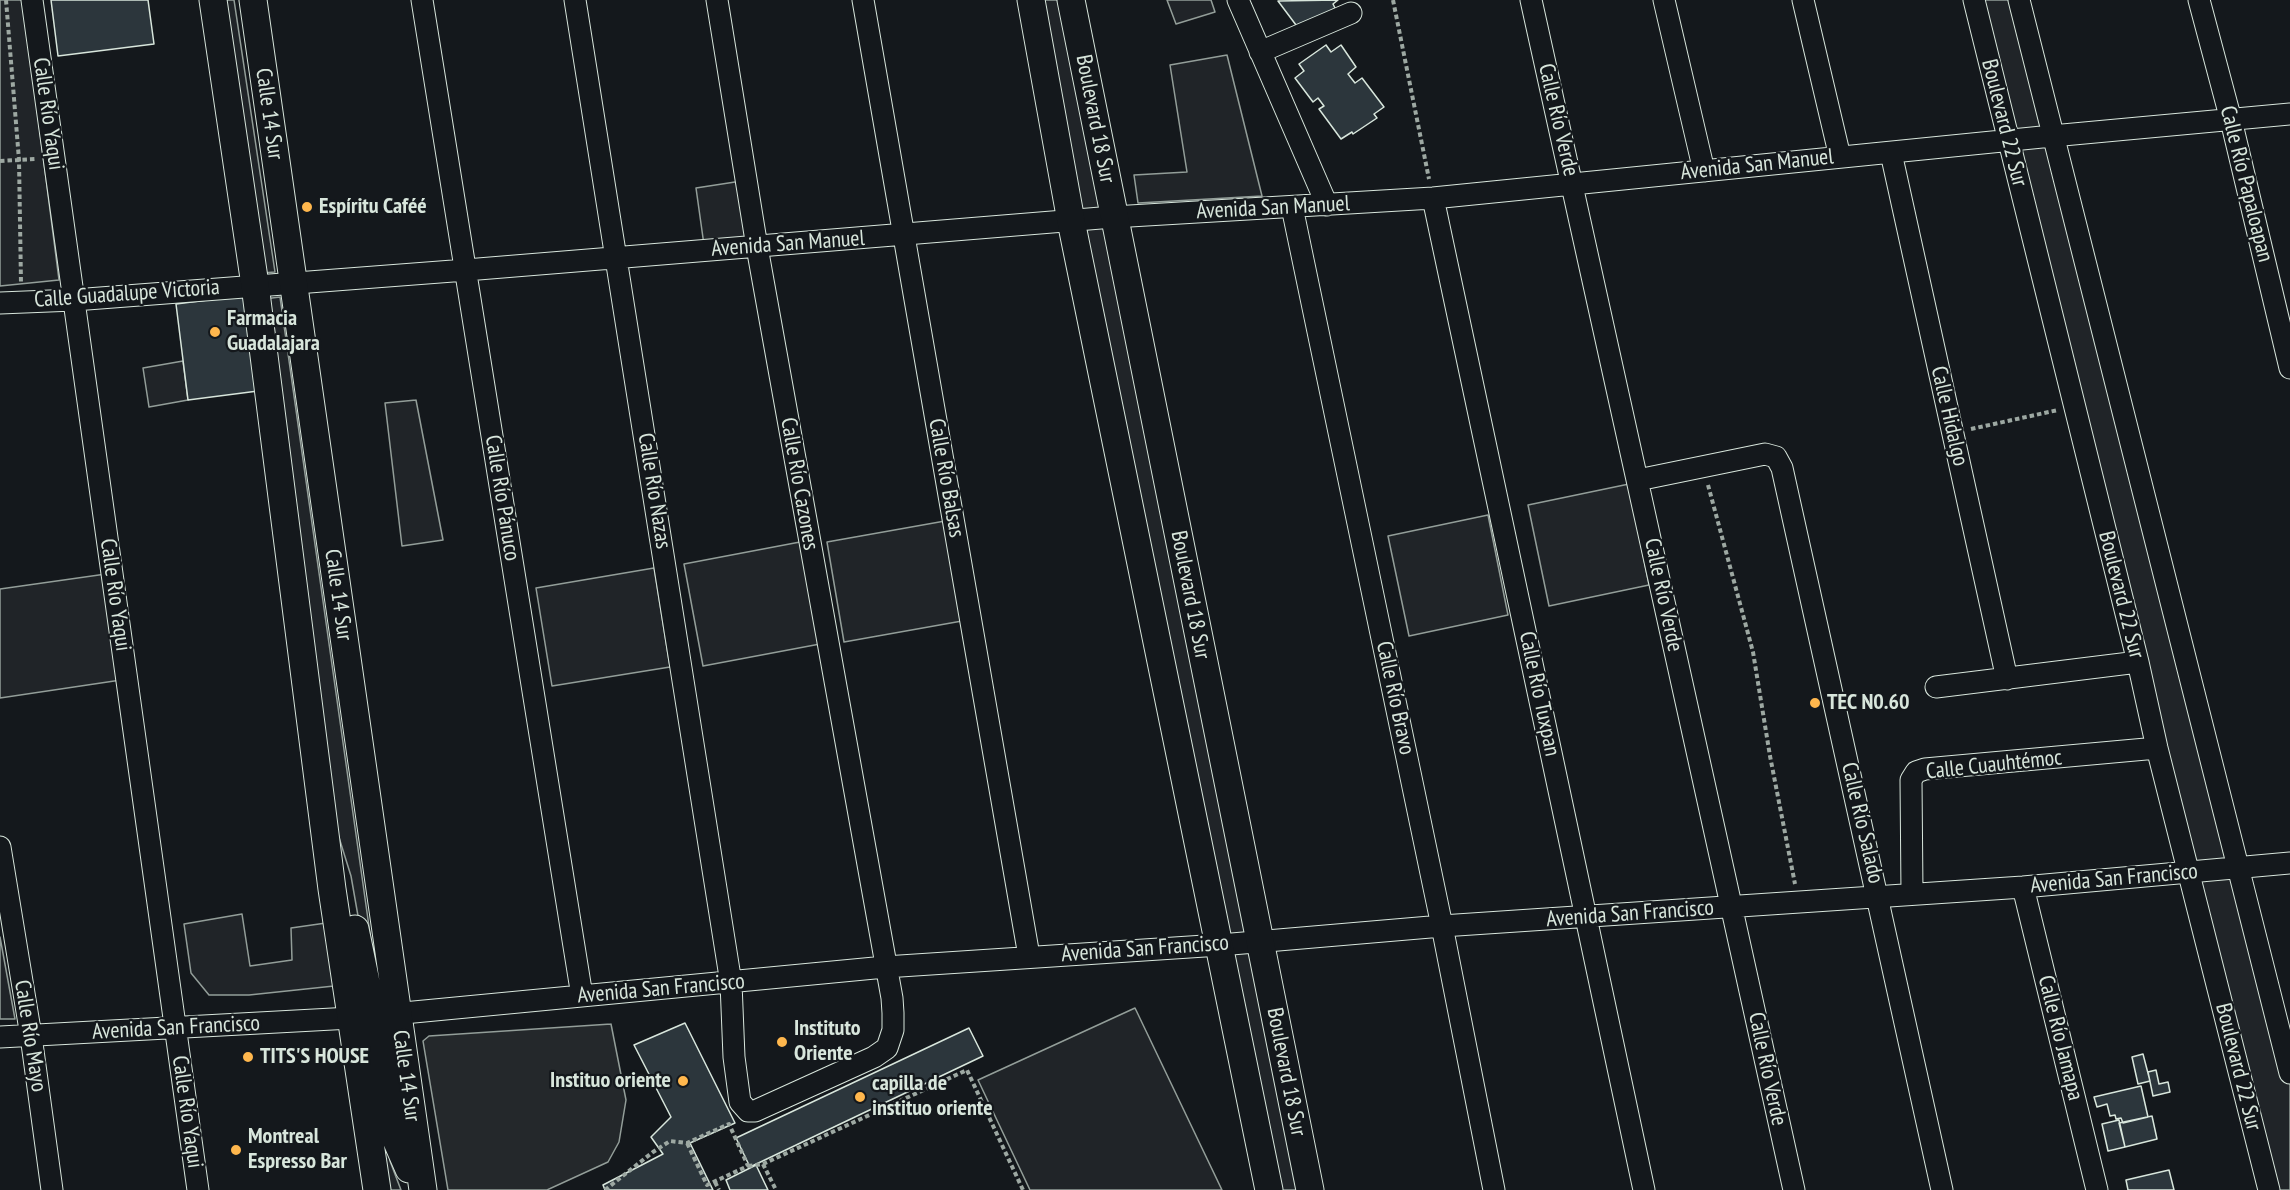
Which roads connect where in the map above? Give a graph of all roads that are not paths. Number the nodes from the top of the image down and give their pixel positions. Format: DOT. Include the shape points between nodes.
graph roads {
  1 [pos="32,0"];
  2 [pos="213,0"];
  3 [pos="252,0"];
  4 [pos="422,0"];
  5 [pos="575,0"];
  6 [pos="717,0"];
  7 [pos="863,0"];
  8 [pos="1031,0"];
  9 [pos="1238,0"];
  10 [pos="1531,0"];
  11 [pos="1664,0"];
  12 [pos="1803,0"];
  13 [pos="1974,0"];
  14 [pos="2019,0"];
  15 [pos="2199,0"];
  16 [pos="1074,10"];
  17 [pos="1352,13"];
  18 [pos="1037,28"];
  19 [pos="1260,51"];
  20 [pos="1094,109"];
  21 [pos="2290,114"];
  22 [pos="1053,119"];
  23 [pos="2231,120"];
  24 [pos="2052,136"];
  25 [pos="2008,140"];
  26 [pos="1891,153"];
  27 [pos="1840,157"];
  28 [pos="1704,171"];
  29 [pos="1572,183"];
  30 [pos="1433,198"];
  31 [pos="1327,205"];
  32 [pos="1292,207"];
  33 [pos="1113,217"];
  34 [pos="1071,221"];
  35 [pos="904,235"];
  36 [pos="757,247"];
  37 [pos="617,257"];
  38 [pos="466,270"];
  39 [pos="293,283"];
  40 [pos="255,285"];
  41 [pos="74,300"];
  42 [pos="0,303"];
  43 [pos="2290,368"];
  44 [pos="1638,480"];
  45 [pos="2138,662"];
  46 [pos="2007,679"];
  47 [pos="1936,687"];
  48 [pos="2157,748"];
  49 [pos="0,847"];
  50 [pos="2290,863"];
  51 [pos="2239,868"];
  52 [pos="2189,873"];
  53 [pos="2023,887"];
  54 [pos="1912,893"];
  55 [pos="1878,896"];
  56 [pos="1732,907"];
  57 [pos="1587,917"];
  58 [pos="1442,926"];
  59 [pos="1260,942"];
  60 [pos="1220,945"];
  61 [pos="1029,956"];
  62 [pos="885,967"];
  63 [pos="731,983"];
  64 [pos="582,996"];
  65 [pos="374,1016"];
  66 [pos="175,1028"];
  67 [pos="31,1036"];
  68 [pos="0,1037"];
  69 [pos="2290,1073"];
  70 [pos="52,1190"];
  71 [pos="198,1190"];
  72 [pos="378,1190"];
  73 [pos="423,1190"];
  74 [pos="1269,1190"];
  75 [pos="1310,1190"];
  76 [pos="1494,1190"];
  77 [pos="1644,1190"];
  78 [pos="1794,1190"];
  79 [pos="1942,1190"];
  80 [pos="2097,1190"];
  81 [pos="2269,1190"];
  1 -- 41 [label="street, Calle Río Yaqui"];
  2 -- 40 [label="main road, Calle 14 Sur"];
  3 -- 39 [label="main road, Calle 14 Sur"];
  4 -- 38 [label="street, Calle Río Pánuco"];
  5 -- 37 [label="street, Calle Río Nazas"];
  6 -- 36 [label="street, Calle Río Cazones"];
  7 -- 35 [label="street, Calle Río Balsas"];
  8 -- 18 [label="main road, Boulevard 18 Sur"];
  9 -- 19 [label="street"];
  10 -- 29 [label="street, Calle Río Verde"];
  11 -- 28 [label="street"];
  12 -- 27 [label="street"];
  13 -- 25 [label="street, Boulevard 22 Sur"];
  14 -- 24 [label="street, Boulevard 22 Sur"];
  15 -- 23 [label="street, Calle Río Papaloapan"];
  16 -- 18 [label="main road"];
  16 -- 20 [label="main road, Boulevard 18 Sur"];
  17 -- 19 [label="street"];
  18 -- 22 [label="main road, Boulevard 18 Sur"];
  19 -- 31 [label="street"];
  20 -- 22 [label="main road"];
  20 -- 33 [label="main road, Boulevard 18 Sur"];
  21 -- 23 [label="street, Avenida San Manuel"];
  22 -- 34 [label="main road, Boulevard 18 Sur"];
  23 -- 24 [label="street, Avenida San Manuel"];
  23 -- 43 [label="street, Calle Río Papaloapan"];
  24 -- 25 [label="street, Avenida San Manuel"];
  24 -- 51 [label="street, Boulevard 22 Sur"];
  25 -- 26 [label="street, Avenida San Manuel"];
  25 -- 45 [label="street, Boulevard 22 Sur"];
  26 -- 27 [label="street, Avenida San Manuel"];
  26 -- 46 [label="street, Calle Hidalgo"];
  27 -- 28 [label="street, Avenida San Manuel"];
  28 -- 29 [label="street, Avenida San Manuel"];
  29 -- 30 [label="street, Avenida San Manuel"];
  29 -- 44 [label="street, Calle Río Verde"];
  30 -- 31 [label="street, Avenida San Manuel"];
  30 -- 57 [label="street, Calle Río Tuxpan"];
  31 -- 32 [label="street, Avenida San Manuel"];
  32 -- 33 [label="street, Avenida San Manuel"];
  32 -- 58 [label="street, Calle Río Bravo"];
  33 -- 34 [label="street, Avenida San Manuel"];
  33 -- 59 [label="main road, Boulevard 18 Sur"];
  34 -- 35 [label="street, Avenida San Manuel"];
  34 -- 60 [label="main road, Boulevard 18 Sur"];
  35 -- 36 [label="street, Avenida San Manuel"];
  35 -- 61 [label="street, Calle Río Balsas"];
  36 -- 37 [label="street, Avenida San Manuel"];
  36 -- 62 [label="street, Calle Río Cazones"];
  37 -- 38 [label="street, Avenida San Manuel"];
  37 -- 63 [label="street, Calle Río Nazas"];
  38 -- 39 [label="street, Avenida San Manuel"];
  38 -- 64 [label="street, Calle Río Pánuco"];
  39 -- 40 [label="street, Avenida San Manuel"];
  39 -- 65 [label="main road, Calle 14 Sur"];
  40 -- 41 [label="street, Calle Guadalupe Victoria"];
  40 -- 65 [label="main road, Calle 14 Sur" via="332,889"];
  41 -- 42 [label="street, Calle Guadalupe Victoria"];
  41 -- 66 [label="street, Calle Río Yaqui"];
  44 -- 55 [label="street, Calle Río Salado" via="1765,454 1776,457 1782,468"];
  44 -- 56 [label="street, Calle Río Verde"];
  45 -- 46 [label="street"];
  45 -- 48 [label="street, Boulevard 22 Sur"];
  46 -- 47 [label="street"];
  48 -- 52 [label="street, Boulevard 22 Sur"];
  48 -- 54 [label="street, Calle Cuauhtémoc" via="1916,772 1911,780"];
  49 -- 67 [label="street, Calle Río Mayo"];
  50 -- 51 [label="street, Avenida San Francisco"];
  51 -- 52 [label="street, Avenida San Francisco"];
  51 -- 69 [label="street, Boulevard 22 Sur"];
  52 -- 53 [label="street, Avenida San Francisco"];
  52 -- 81 [label="street, Boulevard 22 Sur"];
  53 -- 54 [label="street, Avenida San Francisco"];
  53 -- 80 [label="street, Calle Río Jamapa"];
  54 -- 55 [label="street, Avenida San Francisco"];
  55 -- 56 [label="street, Avenida San Francisco"];
  55 -- 79 [label="street, Calle Río Salado"];
  56 -- 57 [label="street, Avenida San Francisco"];
  56 -- 78 [label="street, Calle Río Verde"];
  57 -- 58 [label="street, Avenida San Francisco"];
  57 -- 77 [label="street, Calle Río Tuxpan"];
  58 -- 59 [label="street, Avenida San Francisco"];
  58 -- 76 [label="street, Calle Río Bravo"];
  59 -- 60 [label="street, Avenida San Francisco"];
  59 -- 75 [label="main road, Boulevard 18 Sur"];
  60 -- 61 [label="street, Avenida San Francisco"];
  60 -- 74 [label="main road, Boulevard 18 Sur"];
  61 -- 62 [label="street, Avenida San Francisco"];
  62 -- 63 [label="street, Avenida San Francisco"];
  62 -- 63 [label="street, Calle Río Cazones" via="893,1013 893,1030 886,1048 755,1111 748,1111 741,1102 734,1057"];
  63 -- 64 [label="street, Avenida San Francisco"];
  64 -- 65 [label="street, Avenida San Francisco"];
  65 -- 66 [label="street, Avenida San Francisco"];
  65 -- 72 [label="main road, Calle 14 Sur"];
  65 -- 73 [label="main road, Calle 14 Sur"];
  66 -- 67 [label="street, Avenida San Francisco"];
  66 -- 71 [label="street, Calle Río Yaqui"];
  67 -- 68 [label="street, Avenida San Francisco"];
  67 -- 70 [label="street, Calle Río Mayo"];
}
